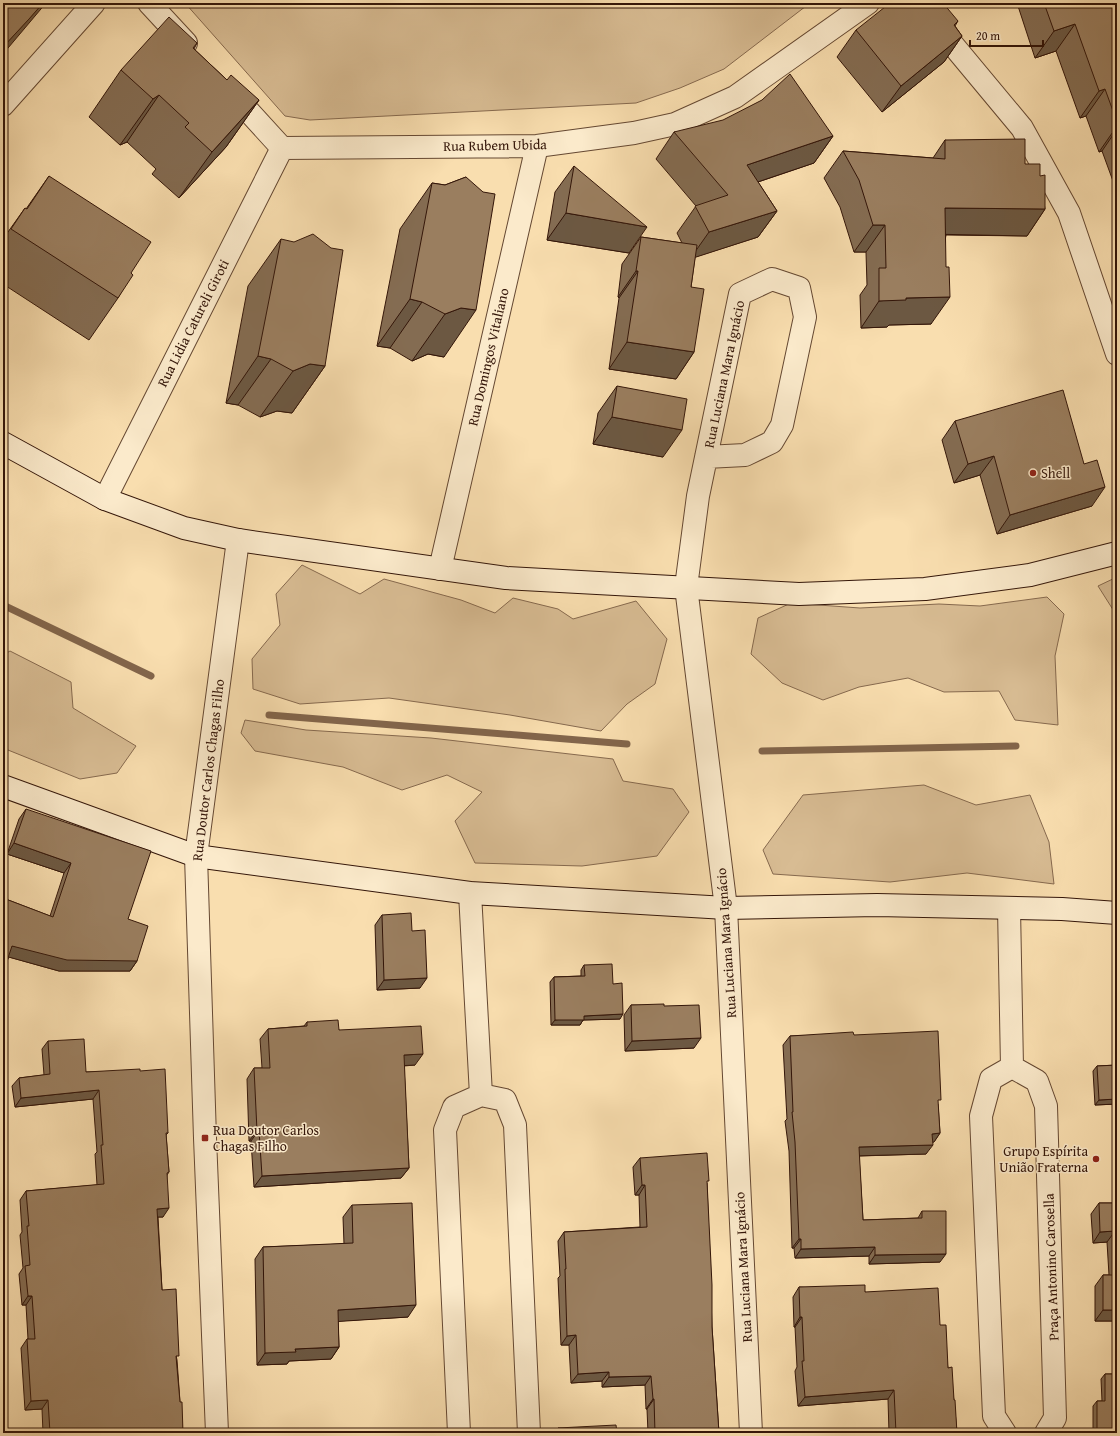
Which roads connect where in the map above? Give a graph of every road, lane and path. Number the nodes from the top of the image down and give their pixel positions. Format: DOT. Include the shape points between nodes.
graph roads {
  1 [pos="94,3"];
  2 [pos="149,3"];
  3 [pos="868,3"];
  4 [pos="918,3"];
  5 [pos="197,55"];
  6 [pos="218,78"];
  7 [pos="3,105"];
  8 [pos="537,146"];
  9 [pos="282,148"];
  10 [pos="1117,354"];
  11 [pos="3,443"];
  12 [pos="706,457"];
  13 [pos="105,499"];
  14 [pos="238,540"];
  15 [pos="1117,554"];
  16 [pos="440,569"];
  17 [pos="686,587"];
  18 [pos="3,786"];
  19 [pos="196,856"];
  20 [pos="470,893"];
  21 [pos="726,908"];
  22 [pos="1009,908"];
  23 [pos="1117,913"];
  24 [pos="1012,1067"];
  25 [pos="481,1095"];
  26 [pos="217,1433"];
  27 [pos="459,1433"];
  28 [pos="530,1433"];
  29 [pos="751,1433"];
  30 [pos="1004,1433"];
  31 [pos="1046,1433"];
  1 -- 7 [label="street"];
  2 -- 5 [label="street"];
  3 -- 8 [label="street, Rua Rubem Ubida" via="735,97 676,124 634,133"];
  4 -- 10 [label="street" via="1022,128 1069,213"];
  6 -- 9 [label="street"];
  8 -- 9 [label="street, Rua Rubem Ubida"];
  8 -- 16 [label="street, Rua Domingos Vitaliano"];
  9 -- 13 [label="street, Rua Lidia Catureli Giroti"];
  11 -- 13 [label="street"];
  12 -- 12 [label="street, Rua Luciana Mara Ignácio" via="745,455 772,442 782,425 805,317 799,288 772,279 740,294"];
  12 -- 17 [label="street, Rua Luciana Mara Ignácio"];
  13 -- 14 [label="street" via="184,528"];
  14 -- 16 [label="street"];
  14 -- 19 [label="street, Rua Doutor Carlos Chagas Filho"];
  15 -- 17 [label="street" via="1030,575 925,589 799,594"];
  16 -- 17 [label="street" via="506,578"];
  17 -- 21 [label="street, Rua Luciana Mara Ignácio"];
  18 -- 19 [label="street"];
  19 -- 20 [label="street"];
  19 -- 26 [label="street, Rua Doutor Carlos Chagas Filho"];
  20 -- 21 [label="street"];
  20 -- 25 [label="street"];
  21 -- 22 [label="street"];
  21 -- 29 [label="street, Rua Luciana Mara Ignácio"];
  22 -- 23 [label="street"];
  22 -- 24 [label="street"];
  24 -- 30 [label="street" via="991,1079 981,1116 994,1416"];
  24 -- 31 [label="street, Praça Antonino Carosella" via="1038,1081 1046,1106 1055,1418"];
  25 -- 27 [label="street" via="454,1107 445,1130"];
  25 -- 28 [label="street" via="505,1100 515,1125"];
}
